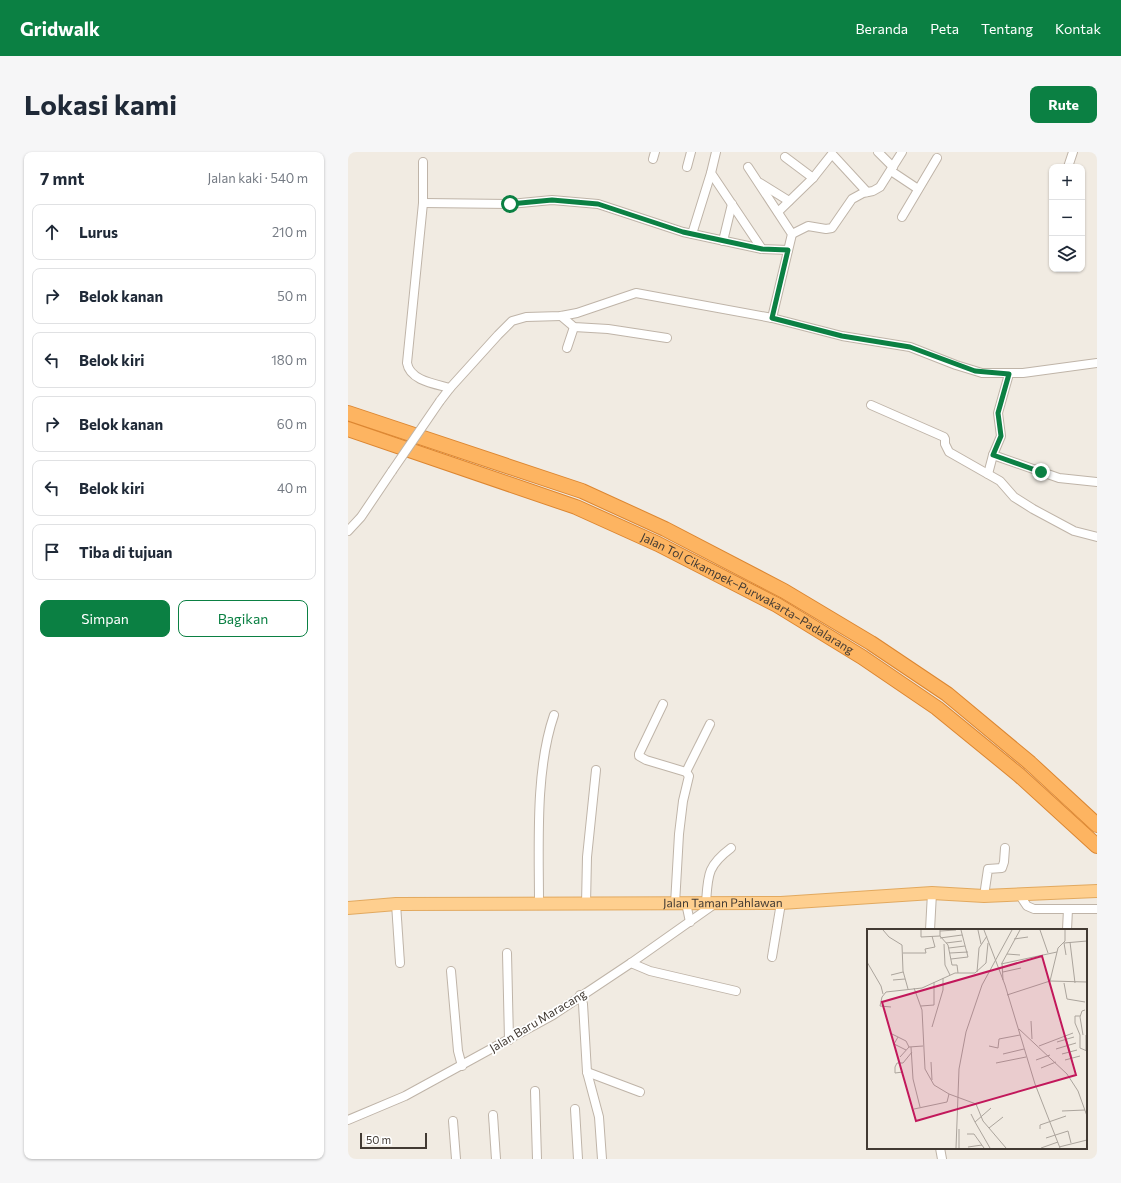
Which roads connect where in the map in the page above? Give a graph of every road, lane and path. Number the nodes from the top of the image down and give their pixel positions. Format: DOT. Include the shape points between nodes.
graph roads {
  1 [pos="691,152"];
  2 [pos="716,152"];
  3 [pos="878,152"];
  4 [pos="902,152"];
  5 [pos="1073,152"];
  6 [pos="833,153"];
  7 [pos="785,157"];
  8 [pos="937,158"];
  9 [pos="422,162"];
  10 [pos="1069,164"];
  11 [pos="687,167"];
  12 [pos="748,167"];
  13 [pos="892,169"];
  14 [pos="711,173"];
  15 [pos="813,178"];
  16 [pos="758,182"];
  17 [pos="918,188"];
  18 [pos="867,192"];
  19 [pos="789,202"];
  20 [pos="423,203"];
  21 [pos="732,204"];
  22 [pos="778,212"];
  23 [pos="902,217"];
  24 [pos="692,234"];
  25 [pos="792,234"];
  26 [pos="723,241"];
  27 [pos="762,249"];
  28 [pos="788,250"];
  29 [pos="560,316"];
  30 [pos="772,318"];
  31 [pos="574,327"];
  32 [pos="667,338"];
  33 [pos="567,348"];
  34 [pos="1097,363"];
  35 [pos="1009,374"];
  36 [pos="450,388"];
  37 [pos="871,405"];
  38 [pos="348,413"];
  39 [pos="348,429"];
  40 [pos="993,455"];
  41 [pos="988,474"];
  42 [pos="1097,482"];
  43 [pos="348,531"];
  44 [pos="1097,537"];
  45 [pos="663,704"];
  46 [pos="554,715"];
  47 [pos="710,724"];
  48 [pos="596,770"];
  49 [pos="686,772"];
  50 [pos="1097,825"];
  51 [pos="1097,846"];
  52 [pos="732,848"];
  53 [pos="1005,848"];
  54 [pos="1097,891"];
  55 [pos="932,893"];
  56 [pos="1019,894"];
  57 [pos="984,896"];
  58 [pos="539,903"];
  59 [pos="711,903"];
  60 [pos="781,903"];
  61 [pos="396,904"];
  62 [pos="586,904"];
  63 [pos="680,904"];
  64 [pos="348,908"];
  65 [pos="1068,909"];
  66 [pos="1097,909"];
  67 [pos="690,922"];
  68 [pos="930,929"];
  69 [pos="1067,929"];
  70 [pos="506,953"];
  71 [pos="772,957"];
  72 [pos="400,963"];
  73 [pos="631,964"];
  74 [pos="451,971"];
  75 [pos="736,991"];
  76 [pos="580,996"];
  77 [pos="509,1040"];
  78 [pos="462,1066"];
  79 [pos="587,1072"];
  80 [pos="535,1091"];
  81 [pos="640,1092"];
  82 [pos="575,1109"];
  83 [pos="493,1115"];
  84 [pos="348,1120"];
  85 [pos="453,1121"];
  86 [pos="940,1149"];
  87 [pos="456,1159"];
  88 [pos="496,1159"];
  89 [pos="537,1159"];
  90 [pos="578,1159"];
  91 [pos="602,1159"];
  92 [pos="942,1159"];
  1 -- 11 [label="street"];
  2 -- 14 [label="street"];
  3 -- 13 [label="street"];
  4 -- 13 [label="street"];
  5 -- 10 [label="street"];
  6 -- 15 [label="street"];
  6 -- 18 [label="street"];
  7 -- 15 [label="street"];
  8 -- 17 [label="street"];
  9 -- 20 [label="street"];
  12 -- 16 [label="street"];
  13 -- 17 [label="street"];
  13 -- 18 [label="street" via="878,190"];
  14 -- 21 [label="street"];
  14 -- 24 [label="street"];
  15 -- 19 [label="street"];
  16 -- 19 [label="street"];
  16 -- 22 [label="street"];
  17 -- 23 [label="street"];
  18 -- 25 [label="street" via="852,199 832,228 808,226"];
  19 -- 22 [label="street"];
  20 -- 24 [label="street" via="510,204 552,200 598,204"];
  20 -- 36 [label="street" via="407,363 416,377"];
  21 -- 26 [label="street"];
  21 -- 27 [label="street"];
  22 -- 25 [label="street"];
  24 -- 26 [label="street"];
  25 -- 28 [label="street"];
  26 -- 27 [label="street"];
  27 -- 28 [label="street"];
  28 -- 30 [label="street"];
  29 -- 30 [label="street" via="588,310 636,292"];
  29 -- 31 [label="street"];
  29 -- 36 [label="street" via="526,317 512,321"];
  30 -- 35 [label="street" via="842,336 910,347 975,371"];
  31 -- 32 [label="street"];
  31 -- 33 [label="street"];
  34 -- 35 [label="street"];
  35 -- 40 [label="street" via="998,413 1001,436"];
  36 -- 43 [label="street, bridge" via="361,517"];
  37 -- 41 [label="street" via="944,437 949,452"];
  38 -- 50 [label="highway, Jalan Tol Cikampek–Purwakarta–Padalarang" via="582,491 665,529 784,591 871,643 947,694 1030,763"];
  39 -- 51 [label="highway, Jalan Tol Cikampek–Purwakarta–Padalarang" via="576,507 658,544 776,606 862,656 937,708 1019,775"];
  40 -- 41 [label="street"];
  40 -- 42 [label="street" via="1059,478"];
  41 -- 44 [label="street" via="1000,481 1014,497 1033,509 1074,531"];
  45 -- 49 [label="street" via="639,756"];
  46 -- 58 [label="street" via="546,742 542,778"];
  47 -- 49 [label="street"];
  48 -- 62 [label="street" via="588,850"];
  49 -- 63 [label="street" via="690,776 683,801 679,834"];
  52 -- 59 [label="street" via="712,865 708,878"];
  53 -- 57 [label="street" via="1002,868 988,869"];
  54 -- 56 [label="main road, Jalan Taman Pahlawan"];
  55 -- 57 [label="main road, Jalan Taman Pahlawan"];
  55 -- 60 [label="main road, Jalan Taman Pahlawan"];
  55 -- 68 [label="street"];
  56 -- 57 [label="main road, Jalan Taman Pahlawan"];
  56 -- 65 [label="street" via="1031,908"];
  58 -- 61 [label="main road, Jalan Taman Pahlawan"];
  58 -- 62 [label="main road, Jalan Taman Pahlawan"];
  59 -- 60 [label="main road, Jalan Taman Pahlawan"];
  59 -- 63 [label="main road, Jalan Taman Pahlawan"];
  59 -- 67 [label="street, Jalan Baru Maracang"];
  60 -- 71 [label="street"];
  61 -- 64 [label="main road, Jalan Taman Pahlawan"];
  61 -- 72 [label="street"];
  62 -- 63 [label="main road, Jalan Taman Pahlawan"];
  63 -- 67 [label="street"];
  65 -- 66 [label="street"];
  65 -- 69 [label="street"];
  67 -- 73 [label="street, Jalan Baru Maracang"];
  70 -- 77 [label="street"];
  73 -- 75 [label="street" via="650,971"];
  73 -- 76 [label="street, Jalan Baru Maracang"];
  74 -- 78 [label="street" via="458,1051"];
  76 -- 77 [label="street, Jalan Baru Maracang"];
  76 -- 79 [label="street" via="583,1004"];
  77 -- 78 [label="street, Jalan Baru Maracang"];
  78 -- 84 [label="street, Jalan Baru Maracang" via="405,1096"];
  79 -- 81 [label="street"];
  79 -- 91 [label="street" via="599,1117"];
  80 -- 89 [label="street"];
  82 -- 90 [label="street"];
  83 -- 88 [label="street"];
  85 -- 87 [label="street"];
  86 -- 92 [label="street"];
}
